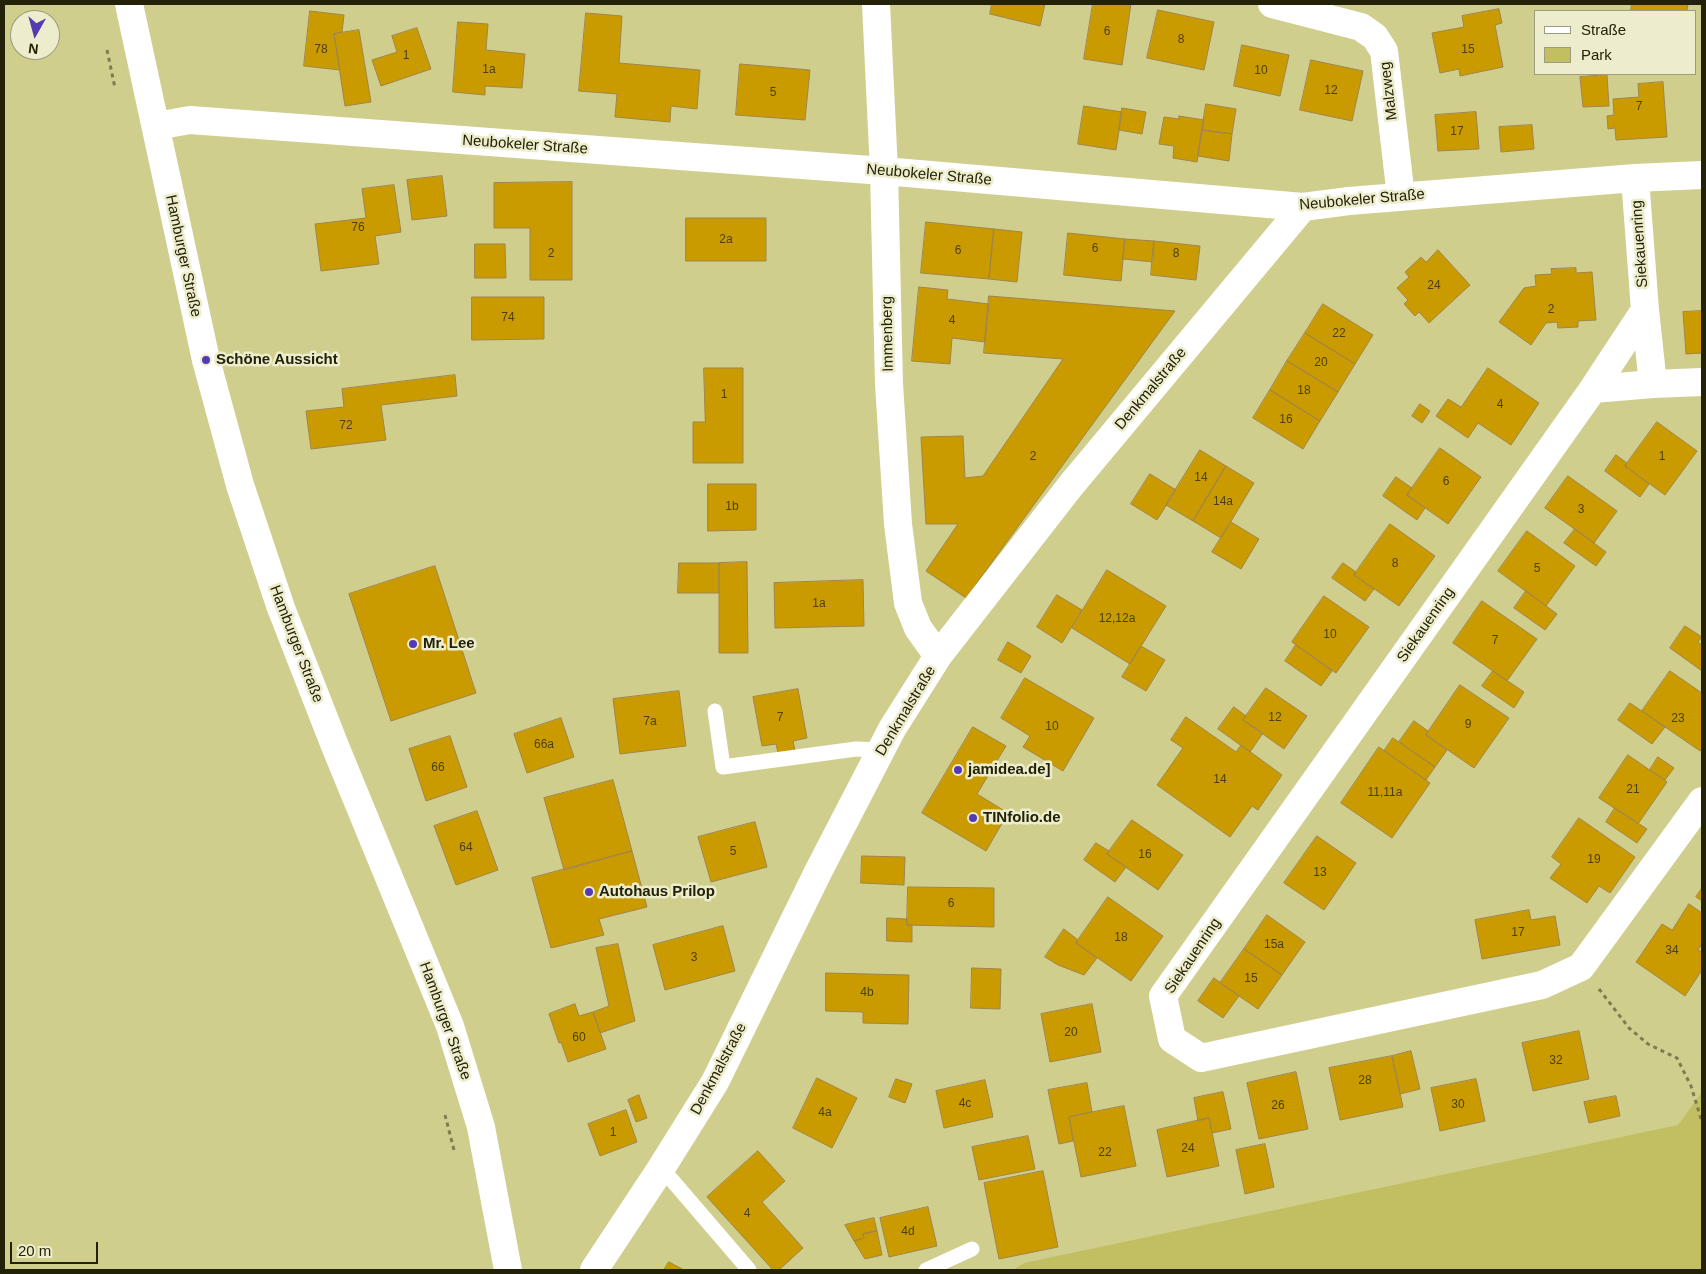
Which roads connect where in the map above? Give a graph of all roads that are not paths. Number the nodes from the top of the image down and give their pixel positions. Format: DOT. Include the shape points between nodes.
graph roads {
  1 [pos="129,4"];
  2 [pos="876,4"];
  3 [pos="1272,4"];
  4 [pos="156,126"];
  5 [pos="884,171"];
  6 [pos="1702,175"];
  7 [pos="1635,178"];
  8 [pos="1401,196"];
  9 [pos="1303,207"];
  10 [pos="1645,310"];
  11 [pos="1702,382"];
  12 [pos="1653,384"];
  13 [pos="1593,389"];
  14 [pos="938,656"];
  15 [pos="715,711"];
  16 [pos="882,750"];
  17 [pos="1702,801"];
  18 [pos="660,1170"];
  19 [pos="972,1249"];
  20 [pos="508,1270"];
  21 [pos="594,1270"];
  22 [pos="749,1270"];
  23 [pos="926,1270"];
  1 -- 4 [label="street, Hamburger Straße"];
  2 -- 5 [label="street, Immenberg"];
  3 -- 8 [label="street, Malzweg" via="1361,27 1375,37 1384,51"];
  4 -- 5 [label="street, Neubokeler Straße" via="190,120"];
  4 -- 20 [label="street, Hamburger Straße" via="206,360 240,485 281,608 450,1026 481,1127"];
  5 -- 9 [label="street, Neubokeler Straße"];
  5 -- 14 [label="street, Immenberg" via="889,384 898,524 908,603 918,628"];
  6 -- 7 [label="street, Neubokeler Straße"];
  7 -- 8 [label="street, Neubokeler Straße"];
  7 -- 10 [label="street, Siekauenring"];
  8 -- 9 [label="street, Neubokeler Straße"];
  9 -- 14 [label="street, Denkmalstraße" via="1072,484"];
  10 -- 12 [label="street, Siekauenring"];
  10 -- 13 [label="street, Siekauenring"];
  11 -- 12 [label="street"];
  12 -- 13 [label="street"];
  13 -- 17 [label="street, Siekauenring" via="1164,996 1172,1039 1201,1058 1542,984 1581,967"];
  14 -- 16 [label="street, Denkmalstraße"];
  15 -- 16 [label="lane" via="723,768 856,749"];
  16 -- 18 [label="street, Denkmalstraße" via="715,1082"];
  18 -- 21 [label="street, Denkmalstraße"];
  18 -- 22 [label="lane"];
  19 -- 23 [label="lane"];
}
